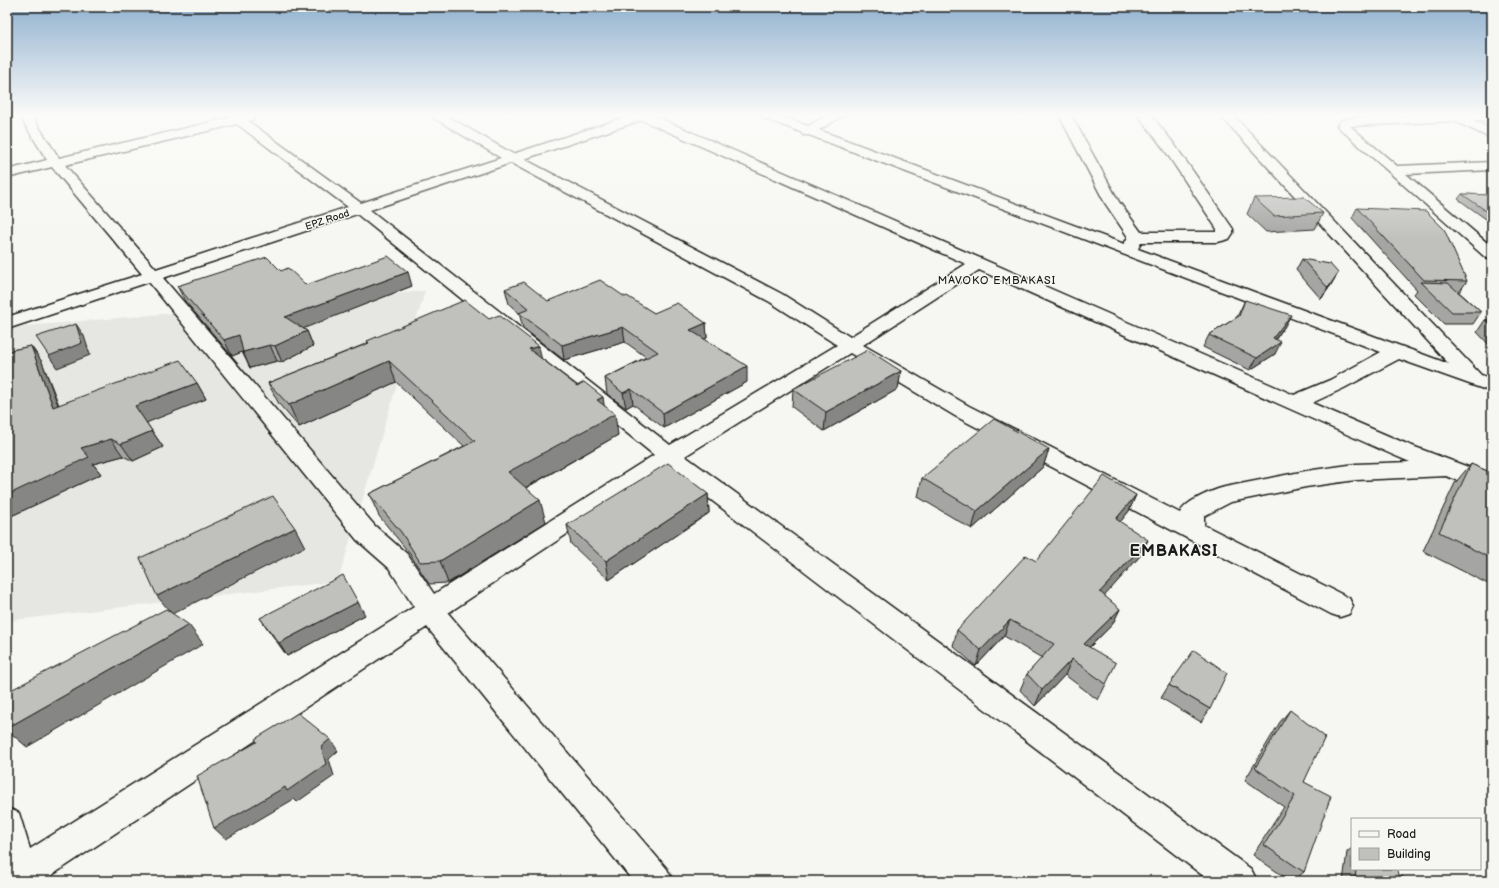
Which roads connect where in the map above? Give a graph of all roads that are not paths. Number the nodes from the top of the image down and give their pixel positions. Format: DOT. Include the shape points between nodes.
graph roads {
  1 [pos="51,156"];
  2 [pos="78,156"];
  3 [pos="293,156"];
  4 [pos="508,156"];
  5 [pos="516,156"];
  6 [pos="735,156"];
  7 [pos="873,156"];
  8 [pos="1087,156"];
  9 [pos="1175,156"];
  10 [pos="1266,156"];
  11 [pos="1378,156"];
  12 [pos="511,158"];
  13 [pos="55,162"];
  14 [pos="1492,166"];
  15 [pos="1394,170"];
  16 [pos="7,174"];
  17 [pos="360,209"];
  18 [pos="1470,236"];
  19 [pos="1136,237"];
  20 [pos="1492,237"];
  21 [pos="1128,251"];
  22 [pos="1492,255"];
  23 [pos="978,264"];
  24 [pos="152,275"];
  25 [pos="7,323"];
  26 [pos="850,345"];
  27 [pos="1398,352"];
  28 [pos="1484,383"];
  29 [pos="1492,398"];
  30 [pos="1294,403"];
  31 [pos="669,456"];
  32 [pos="1448,468"];
  33 [pos="1492,485"];
  34 [pos="1192,530"];
  35 [pos="1340,606"];
  36 [pos="430,610"];
  37 [pos="7,825"];
  38 [pos="16,879"];
  39 [pos="655,881"];
  40 [pos="1239,881"];
  1 -- 13 [label="street"];
  2 -- 13 [label="street"];
  3 -- 17 [label="street"];
  4 -- 12 [label="street"];
  5 -- 12 [label="street, EPZ Road"];
  6 -- 23 [label="street"];
  7 -- 21 [label="street"];
  8 -- 19 [label="street" via="1112,204"];
  9 -- 19 [label="street" via="1226,233 1218,237"];
  10 -- 28 [label="street"];
  11 -- 15 [label="street"];
  12 -- 17 [label="street, EPZ Road"];
  12 -- 26 [label="street" via="776,298"];
  13 -- 16 [label="street"];
  13 -- 24 [label="street"];
  14 -- 15 [label="street"];
  15 -- 18 [label="street"];
  17 -- 24 [label="street, EPZ Road"];
  17 -- 31 [label="street"];
  18 -- 20 [label="street"];
  18 -- 22 [label="street"];
  19 -- 21 [label="street"];
  21 -- 27 [label="street"];
  23 -- 26 [label="street"];
  23 -- 30 [label="street"];
  24 -- 25 [label="street, EPZ Road"];
  24 -- 36 [label="street" via="366,533 398,561"];
  26 -- 31 [label="street"];
  26 -- 34 [label="street" via="962,411"];
  27 -- 28 [label="street"];
  27 -- 30 [label="street" via="1377,361 1339,384"];
  28 -- 29 [label="street"];
  30 -- 32 [label="street"];
  31 -- 36 [label="street"];
  31 -- 40 [label="street"];
  32 -- 33 [label="street"];
  32 -- 34 [label="street" via="1356,472 1225,495 1192,512"];
  34 -- 35 [label="street"];
  36 -- 38 [label="street"];
  36 -- 39 [label="street"];
  37 -- 38 [label="street"];
}
